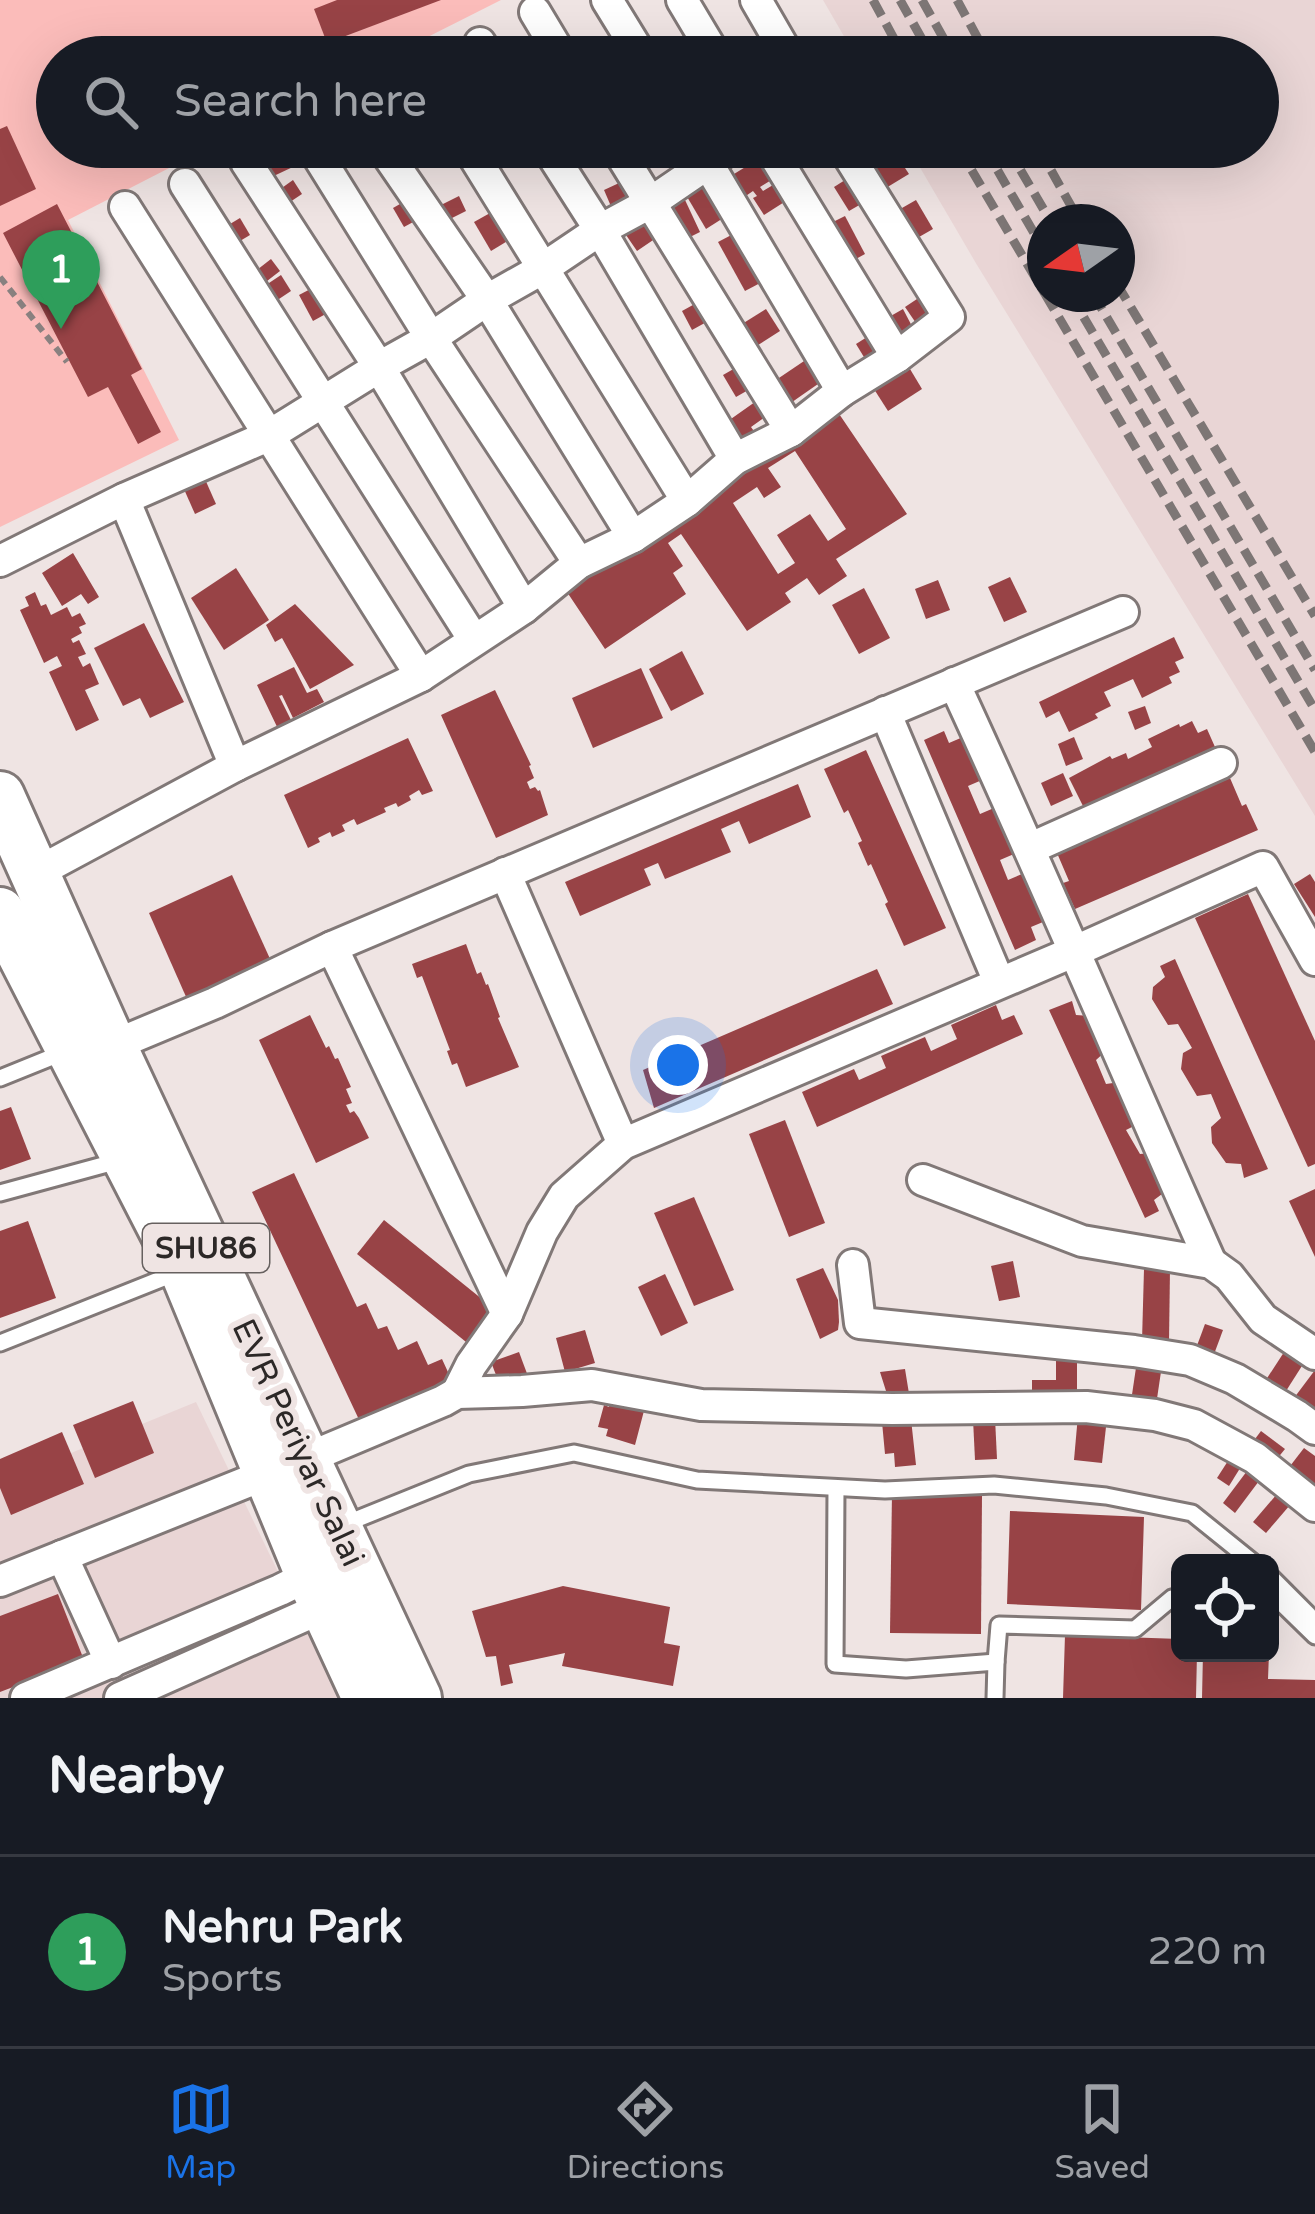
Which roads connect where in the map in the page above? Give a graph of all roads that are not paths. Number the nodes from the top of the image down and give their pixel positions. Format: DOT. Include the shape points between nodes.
graph roads {
  1 [pos="607,0"];
  2 [pos="682,0"];
  3 [pos="756,0"];
  4 [pos="535,12"];
  5 [pos="549,36"];
  6 [pos="629,36"];
  7 [pos="703,36"];
  8 [pos="777,36"];
  9 [pos="250,168"];
  10 [pos="325,168"];
  11 [pos="396,168"];
  12 [pos="481,168"];
  13 [pos="560,168"];
  14 [pos="629,168"];
  15 [pos="692,168"];
  16 [pos="721,168"];
  17 [pos="782,168"];
  18 [pos="856,168"];
  19 [pos="185,184"];
  20 [pos="650,202"];
  21 [pos="124,207"];
  22 [pos="600,230"];
  23 [pos="542,269"];
  24 [pos="487,300"];
  25 [pos="431,338"];
  26 [pos="897,357"];
  27 [pos="379,367"];
  28 [pos="842,391"];
  29 [pos="323,401"];
  30 [pos="791,431"];
  31 [pos="268,436"];
  32 [pos="735,459"];
  33 [pos="124,499"];
  34 [pos="687,501"];
  35 [pos="633,537"];
  36 [pos="0,561"];
  37 [pos="579,563"];
  38 [pos="524,608"];
  39 [pos="1123,612"];
  40 [pos="474,640"];
  41 [pos="421,676"];
  42 [pos="954,683"];
  43 [pos="885,712"];
  44 [pos="1221,763"];
  45 [pos="235,766"];
  46 [pos="0,796"];
  47 [pos="1030,848"];
  48 [pos="505,873"];
  49 [pos="34,874"];
  50 [pos="0,912"];
  51 [pos="332,946"];
  52 [pos="1072,952"];
  53 [pos="1315,960"];
  54 [pos="999,982"];
  55 [pos="91,1048"];
  56 [pos="0,1078"];
  57 [pos="623,1144"];
  58 [pos="127,1158"];
  59 [pos="923,1180"];
  60 [pos="0,1193"];
  61 [pos="1211,1263"];
  62 [pos="853,1265"];
  63 [pos="184,1270"];
  64 [pos="507,1315"];
  65 [pos="0,1343"];
  66 [pos="1315,1354"];
  67 [pos="457,1393"];
  68 [pos="1315,1430"];
  69 [pos="286,1466"];
  70 [pos="836,1489"];
  71 [pos="1315,1506"];
  72 [pos="337,1527"];
  73 [pos="1243,1554"];
  74 [pos="62,1556"];
  75 [pos="0,1581"];
  76 [pos="1279,1585"];
  77 [pos="317,1591"];
  78 [pos="1171,1599"];
  79 [pos="1279,1601"];
  80 [pos="1315,1622"];
  81 [pos="1315,1636"];
  82 [pos="996,1662"];
  83 [pos="111,1663"];
  84 [pos="179,1687"];
  85 [pos="26,1698"];
  86 [pos="120,1698"];
  87 [pos="367,1698"];
  88 [pos="417,1698"];
  89 [pos="995,1698"];
  1 -- 6 [label="street"];
  2 -- 7 [label="street"];
  3 -- 8 [label="street"];
  4 -- 5 [label="street"];
  9 -- 27 [label="street"];
  10 -- 25 [label="street"];
  11 -- 24 [label="street"];
  12 -- 23 [label="street"];
  13 -- 22 [label="street"];
  14 -- 20 [label="street"];
  15 -- 20 [label="street"];
  16 -- 28 [label="street"];
  17 -- 26 [label="street"];
  18 -- 26 [label="street" via="949,317"];
  19 -- 29 [label="street"];
  20 -- 22 [label="street"];
  20 -- 30 [label="street"];
  21 -- 31 [label="street"];
  22 -- 23 [label="street"];
  22 -- 32 [label="street"];
  23 -- 24 [label="street"];
  23 -- 34 [label="street"];
  24 -- 25 [label="street"];
  24 -- 35 [label="street"];
  25 -- 27 [label="street"];
  25 -- 37 [label="street"];
  26 -- 28 [label="street"];
  27 -- 29 [label="street"];
  27 -- 38 [label="street"];
  28 -- 30 [label="street"];
  29 -- 31 [label="street"];
  29 -- 40 [label="street"];
  30 -- 32 [label="street"];
  31 -- 33 [label="street"];
  31 -- 41 [label="street"];
  32 -- 34 [label="street"];
  33 -- 36 [label="street"];
  33 -- 45 [label="street"];
  34 -- 35 [label="street"];
  35 -- 37 [label="street"];
  37 -- 38 [label="street"];
  38 -- 40 [label="street"];
  39 -- 42 [label="street"];
  40 -- 41 [label="street"];
  41 -- 45 [label="street"];
  42 -- 43 [label="street"];
  42 -- 47 [label="street"];
  43 -- 48 [label="street"];
  43 -- 54 [label="street"];
  44 -- 47 [label="street"];
  45 -- 49 [label="street"];
  46 -- 49 [label="main road, EVR Periyar Salai / SHU86"];
  47 -- 52 [label="street"];
  48 -- 51 [label="street"];
  48 -- 57 [label="street"];
  49 -- 55 [label="main road, EVR Periyar Salai / SHU86"];
  50 -- 55 [label="main road, EVR Periyar Salai / SHU86"];
  51 -- 55 [label="street" via="215,1003"];
  51 -- 64 [label="street"];
  52 -- 53 [label="street" via="1263,867"];
  52 -- 54 [label="street"];
  52 -- 61 [label="street"];
  54 -- 57 [label="street"];
  55 -- 56 [label="lane"];
  55 -- 58 [label="main road, EVR Periyar Salai / SHU86"];
  55 -- 69 [label="main road, EVR Periyar Salai / SHU86"];
  57 -- 64 [label="street" via="564,1196"];
  58 -- 60 [label="lane"];
  58 -- 63 [label="main road, EVR Periyar Salai / SHU86"];
  59 -- 61 [label="street" via="1082,1241"];
  61 -- 66 [label="street" via="1263,1319"];
  62 -- 68 [label="street" via="860,1323 1190,1360"];
  63 -- 65 [label="lane"];
  63 -- 69 [label="main road, EVR Periyar Salai / SHU86"];
  64 -- 67 [label="street"];
  67 -- 69 [label="street"];
  67 -- 71 [label="street" via="592,1385 700,1405 1086,1406 1155,1415 1194,1425 1255,1458"];
  69 -- 72 [label="main road, EVR Periyar Salai / SHU86"];
  69 -- 74 [label="street"];
  69 -- 77 [label="main road, EVR Periyar Salai / SHU86"];
  70 -- 72 [label="lane" via="697,1480 574,1453 469,1474"];
  70 -- 73 [label="lane" via="994,1485 1106,1496 1192,1513"];
  70 -- 82 [label="lane" via="835,1664"];
  72 -- 88 [label="main road, EVR Periyar Salai / SHU86"];
  74 -- 75 [label="street"];
  74 -- 83 [label="street"];
  76 -- 80 [label="lane"];
  77 -- 83 [label="street"];
  77 -- 84 [label="street"];
  77 -- 87 [label="main road, EVR Periyar Salai / SHU86"];
  78 -- 82 [label="lane" via="1135,1629 999,1625"];
  79 -- 81 [label="lane"];
  82 -- 89 [label="lane"];
  83 -- 85 [label="street"];
  84 -- 86 [label="street"];
}
